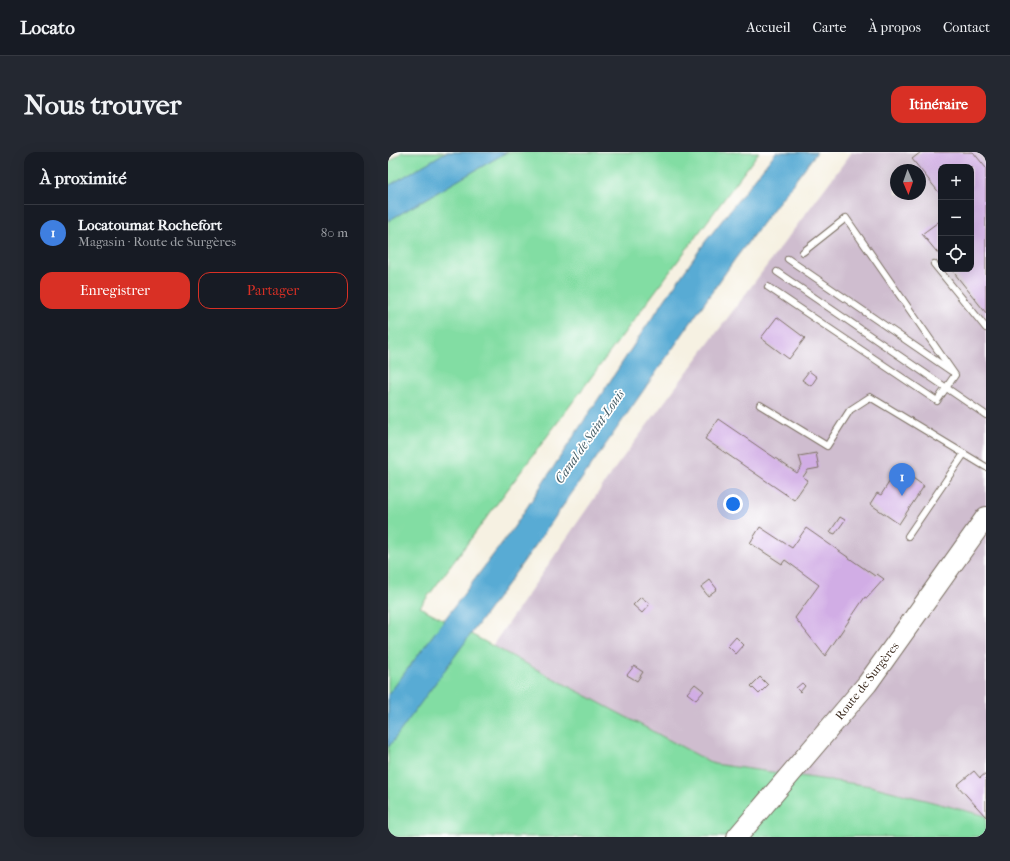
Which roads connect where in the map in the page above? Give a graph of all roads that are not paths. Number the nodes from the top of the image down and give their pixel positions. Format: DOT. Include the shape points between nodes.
graph roads {
  1 [pos="803,252"];
  2 [pos="788,259"];
  3 [pos="934,264"];
  4 [pos="777,272"];
  5 [pos="768,287"];
  6 [pos="986,328"];
  7 [pos="955,375"];
  8 [pos="946,388"];
  9 [pos="760,405"];
  10 [pos="986,415"];
  11 [pos="964,454"];
  12 [pos="986,467"];
  13 [pos="986,517"];
  14 [pos="908,536"];
  15 [pos="737,837"];
  1 -- 7 [label="lane" via="846,218"];
  2 -- 7 [label="lane"];
  3 -- 6 [label="lane"];
  4 -- 8 [label="lane"];
  5 -- 8 [label="lane" via="937,402"];
  7 -- 8 [label="lane"];
  8 -- 10 [label="lane"];
  9 -- 11 [label="lane" via="827,446 850,410 870,397"];
  11 -- 12 [label="lane"];
  11 -- 14 [label="lane"];
  13 -- 15 [label="main road, Route de Surgères" via="867,684"];
}
